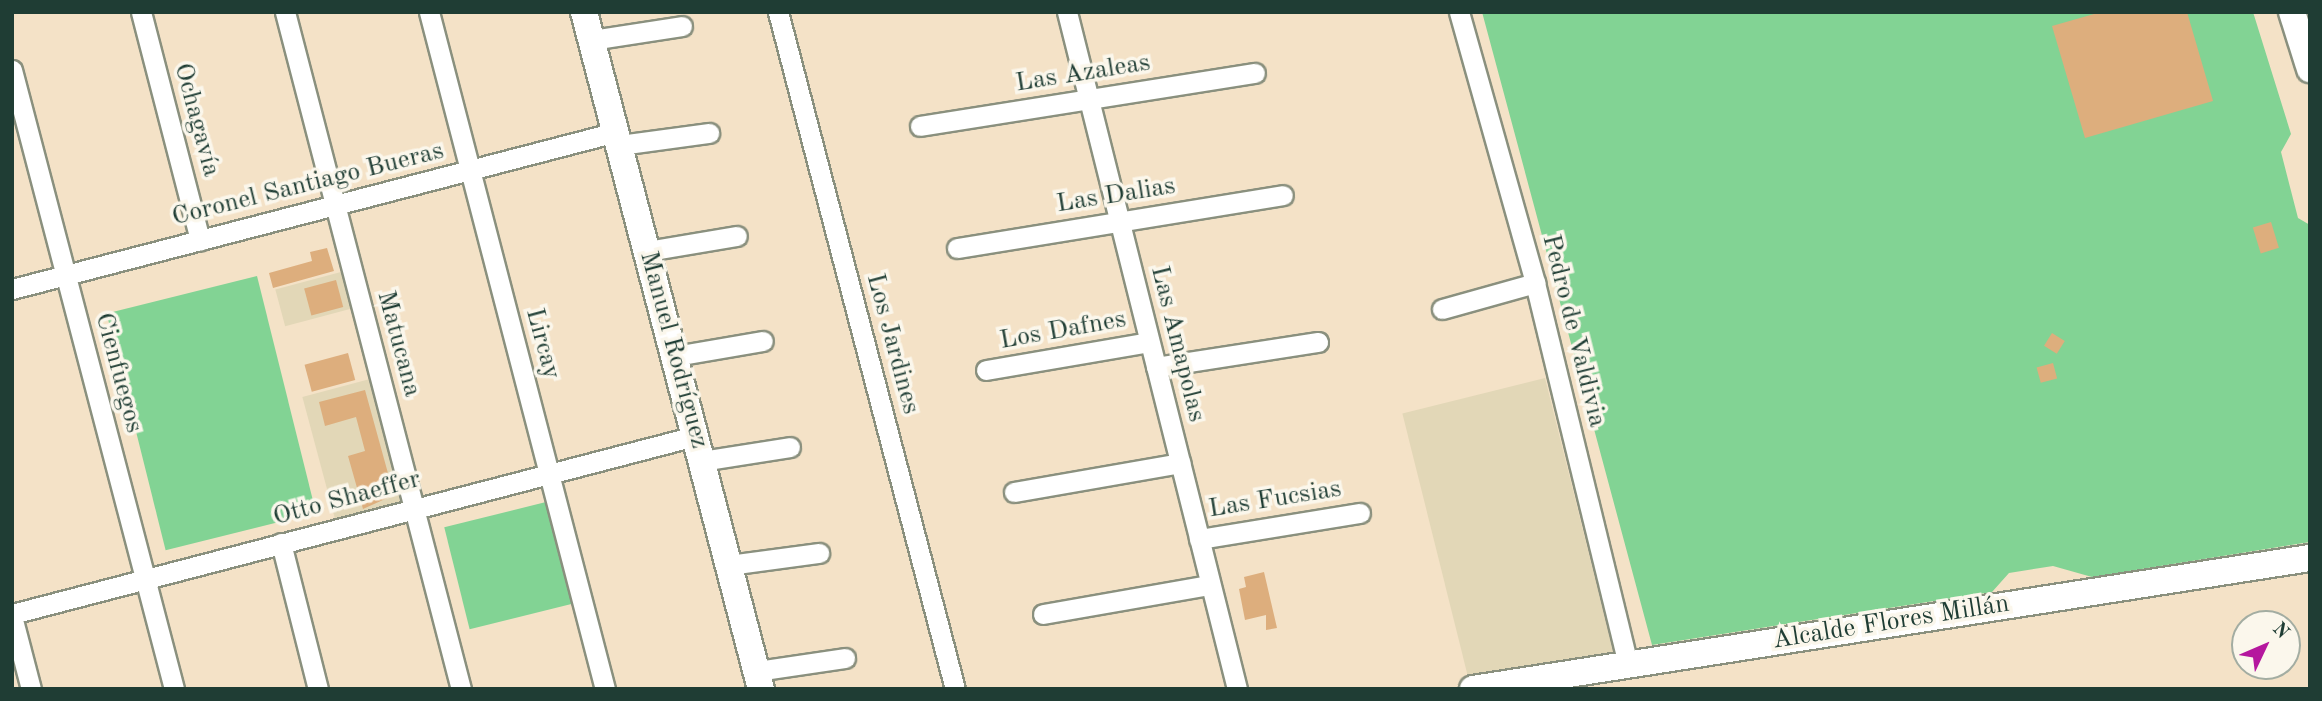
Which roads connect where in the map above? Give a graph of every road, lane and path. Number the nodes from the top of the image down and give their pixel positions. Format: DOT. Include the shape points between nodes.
graph roads {
  1 [pos="141,12"];
  2 [pos="285,12"];
  3 [pos="429,12"];
  4 [pos="584,12"];
  5 [pos="778,12"];
  6 [pos="1067,12"];
  7 [pos="1459,12"];
  8 [pos="2292,12"];
  9 [pos="682,26"];
  10 [pos="592,40"];
  11 [pos="12,69"];
  12 [pos="2310,69"];
  13 [pos="1255,73"];
  14 [pos="1089,99"];
  15 [pos="920,126"];
  16 [pos="709,133"];
  17 [pos="618,139"];
  18 [pos="470,170"];
  19 [pos="1283,195"];
  20 [pos="335,205"];
  21 [pos="1119,222"];
  22 [pos="737,236"];
  23 [pos="200,240"];
  24 [pos="957,248"];
  25 [pos="647,251"];
  26 [pos="66,275"];
  27 [pos="1535,283"];
  28 [pos="12,289"];
  29 [pos="1441,309"];
  30 [pos="763,341"];
  31 [pos="1149,342"];
  32 [pos="1318,342"];
  33 [pos="675,356"];
  34 [pos="1156,367"];
  35 [pos="986,370"];
  36 [pos="695,436"];
  37 [pos="790,447"];
  38 [pos="702,461"];
  39 [pos="1180,463"];
  40 [pos="549,474"];
  41 [pos="1014,492"];
  42 [pos="414,509"];
  43 [pos="1360,513"];
  44 [pos="1199,539"];
  45 [pos="281,544"];
  46 [pos="819,553"];
  47 [pos="2310,558"];
  48 [pos="729,565"];
  49 [pos="145,579"];
  50 [pos="1210,585"];
  51 [pos="1043,614"];
  52 [pos="12,615"];
  53 [pos="845,658"];
  54 [pos="1628,665"];
  55 [pos="759,680"];
  56 [pos="31,689"];
  57 [pos="174,689"];
  58 [pos="318,689"];
  59 [pos="461,689"];
  60 [pos="605,689"];
  61 [pos="955,689"];
  62 [pos="1237,689"];
  63 [pos="1473,689"];
  1 -- 23 [label="street, Ochagavía"];
  2 -- 20 [label="street, Matucana"];
  3 -- 18 [label="street, Lircay"];
  4 -- 10 [label="street, Manuel Rodríguez"];
  5 -- 61 [label="street, Los Jardines"];
  6 -- 14 [label="street, Las Amapolas"];
  7 -- 27 [label="street, Pedro de Valdivia"];
  8 -- 12 [label="street"];
  9 -- 10 [label="street"];
  10 -- 17 [label="street, Manuel Rodríguez"];
  11 -- 26 [label="street, Cienfuegos"];
  13 -- 14 [label="street, Las Azaleas"];
  14 -- 15 [label="street, Las Azaleas"];
  14 -- 21 [label="street, Las Amapolas"];
  16 -- 17 [label="street, Coronel Santiago Bueras"];
  17 -- 18 [label="street, Coronel Santiago Bueras"];
  17 -- 25 [label="street, Manuel Rodríguez"];
  18 -- 20 [label="street, Coronel Santiago Bueras"];
  18 -- 40 [label="street, Lircay"];
  19 -- 21 [label="street, Las Dalias"];
  20 -- 23 [label="street, Coronel Santiago Bueras"];
  20 -- 42 [label="street, Matucana"];
  21 -- 24 [label="street, Las Dalias"];
  21 -- 31 [label="street, Las Amapolas"];
  22 -- 25 [label="street"];
  23 -- 26 [label="street, Coronel Santiago Bueras"];
  25 -- 33 [label="street, Manuel Rodríguez"];
  26 -- 28 [label="street, Coronel Santiago Bueras"];
  26 -- 49 [label="street, Cienfuegos"];
  27 -- 29 [label="street"];
  27 -- 54 [label="street, Pedro de Valdivia"];
  30 -- 33 [label="street"];
  31 -- 34 [label="street, Las Amapolas"];
  31 -- 35 [label="street, Los Dafnes"];
  32 -- 34 [label="street"];
  33 -- 36 [label="street, Manuel Rodríguez"];
  34 -- 39 [label="street, Las Amapolas"];
  36 -- 38 [label="street, Manuel Rodríguez"];
  36 -- 40 [label="street, Otto Shaeffer"];
  37 -- 38 [label="street"];
  38 -- 48 [label="street, Manuel Rodríguez"];
  39 -- 41 [label="street"];
  39 -- 44 [label="street, Las Amapolas"];
  40 -- 42 [label="street, Otto Shaeffer"];
  40 -- 60 [label="street, Lircay"];
  42 -- 45 [label="street, Otto Shaeffer"];
  42 -- 59 [label="street, Matucana"];
  43 -- 44 [label="street, Las Fucsias"];
  44 -- 50 [label="street, Las Amapolas"];
  45 -- 49 [label="street, Otto Shaeffer"];
  45 -- 58 [label="street"];
  46 -- 48 [label="street"];
  47 -- 54 [label="street, Alcalde Flores Millán"];
  48 -- 55 [label="street, Manuel Rodríguez"];
  49 -- 52 [label="street, Otto Shaeffer"];
  49 -- 57 [label="street, Cienfuegos"];
  50 -- 51 [label="street"];
  50 -- 62 [label="street, Las Amapolas"];
  52 -- 56 [label="street"];
  53 -- 55 [label="street"];
  54 -- 63 [label="street, Alcalde Flores Millán"];
}
